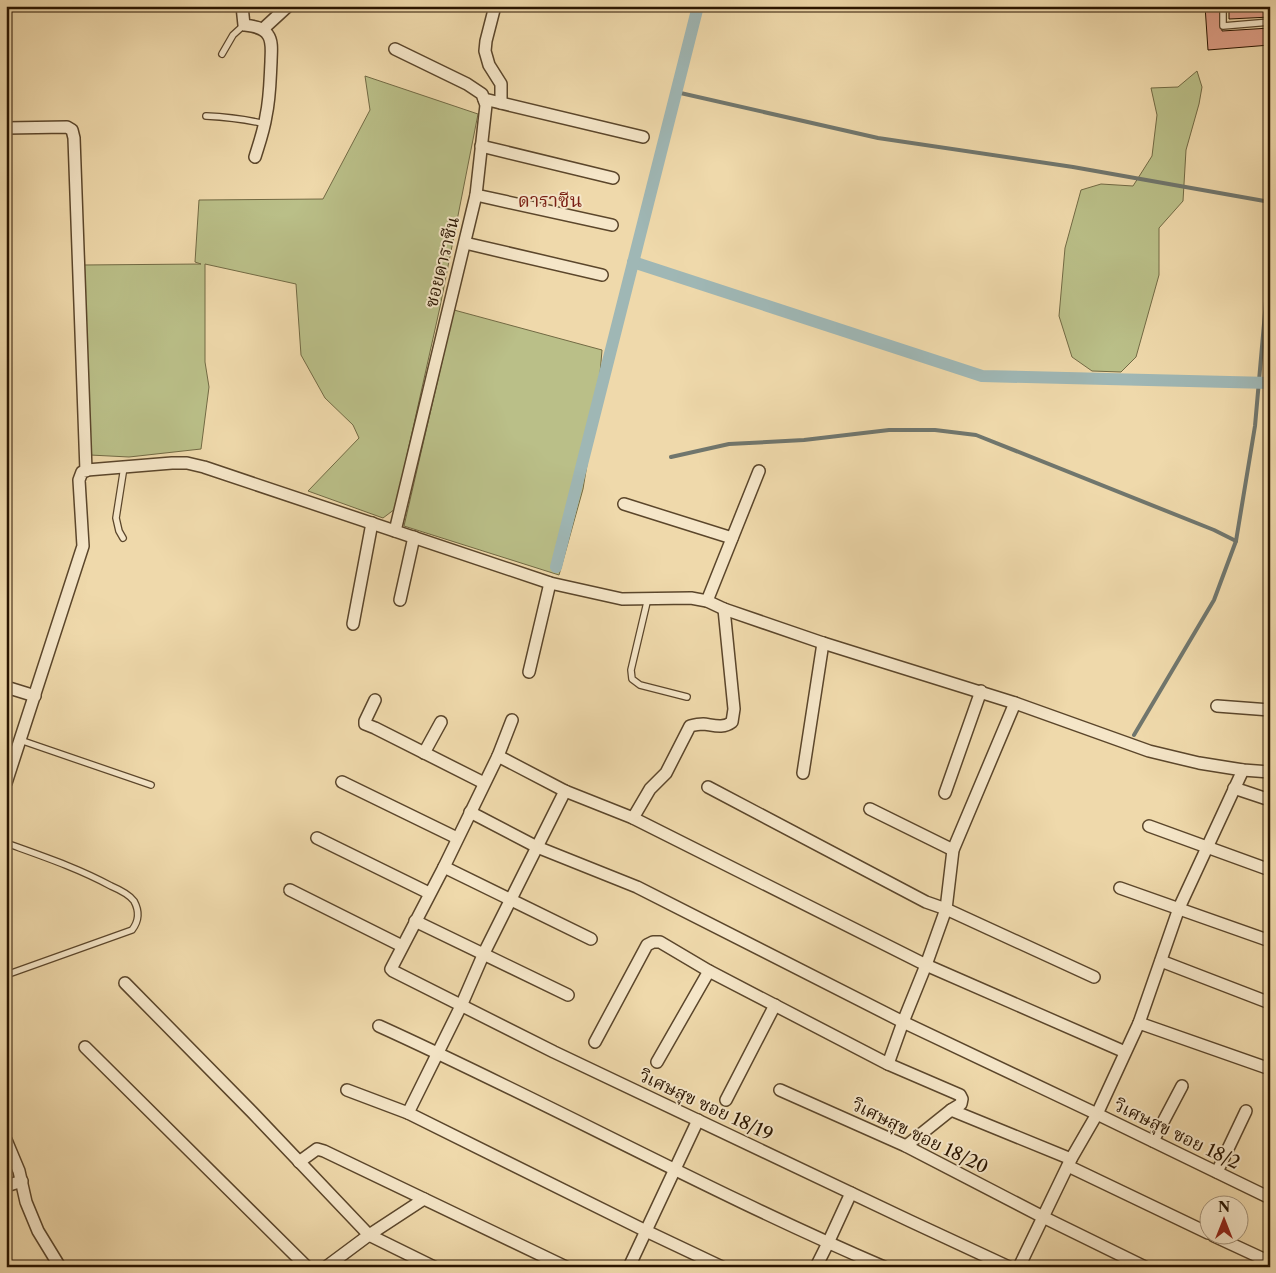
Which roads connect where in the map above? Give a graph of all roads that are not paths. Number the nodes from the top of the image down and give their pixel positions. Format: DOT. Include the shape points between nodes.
graph roads {
  1 [pos="242,6"];
  2 [pos="288,6"];
  3 [pos="495,6"];
  4 [pos="1223,6"];
  5 [pos="1270,22"];
  6 [pos="244,25"];
  7 [pos="263,29"];
  8 [pos="395,49"];
  9 [pos="222,54"];
  10 [pos="484,99"];
  11 [pos="501,103"];
  12 [pos="206,116"];
  13 [pos="265,124"];
  14 [pos="6,128"];
  15 [pos="643,137"];
  16 [pos="482,146"];
  17 [pos="255,158"];
  18 [pos="614,178"];
  19 [pos="476,195"];
  20 [pos="612,225"];
  21 [pos="465,243"];
  22 [pos="602,275"];
  23 [pos="124,467"];
  24 [pos="86,471"];
  25 [pos="759,471"];
  26 [pos="624,504"];
  27 [pos="372,523"];
  28 [pos="395,531"];
  29 [pos="414,537"];
  30 [pos="123,538"];
  31 [pos="732,538"];
  32 [pos="550,582"];
  33 [pos="648,598"];
  34 [pos="400,600"];
  35 [pos="707,601"];
  36 [pos="724,610"];
  37 [pos="353,624"];
  38 [pos="823,643"];
  39 [pos="529,672"];
  40 [pos="6,687"];
  41 [pos="981,691"];
  42 [pos="35,696"];
  43 [pos="687,697"];
  44 [pos="375,700"];
  45 [pos="1015,702"];
  46 [pos="1217,706"];
  47 [pos="1270,710"];
  48 [pos="512,720"];
  49 [pos="442,722"];
  50 [pos="20,740"];
  51 [pos="424,753"];
  52 [pos="498,756"];
  53 [pos="1242,770"];
  54 [pos="1270,772"];
  55 [pos="803,773"];
  56 [pos="342,782"];
  57 [pos="6,783"];
  58 [pos="484,783"];
  59 [pos="151,785"];
  60 [pos="708,787"];
  61 [pos="1234,788"];
  62 [pos="565,791"];
  63 [pos="945,793"];
  64 [pos="1270,800"];
  65 [pos="870,809"];
  66 [pos="470,812"];
  67 [pos="633,818"];
  68 [pos="1149,826"];
  69 [pos="317,838"];
  70 [pos="457,838"];
  71 [pos="6,843"];
  72 [pos="537,846"];
  73 [pos="1207,848"];
  74 [pos="953,850"];
  75 [pos="444,867"];
  76 [pos="1270,870"];
  77 [pos="1120,888"];
  78 [pos="290,890"];
  79 [pos="429,893"];
  80 [pos="511,900"];
  81 [pos="1179,908"];
  82 [pos="946,909"];
  83 [pos="415,921"];
  84 [pos="591,939"];
  85 [pos="1270,941"];
  86 [pos="402,946"];
  87 [pos="484,953"];
  88 [pos="1161,961"];
  89 [pos="926,965"];
  90 [pos="709,971"];
  91 [pos="6,974"];
  92 [pos="1094,977"];
  93 [pos="125,983"];
  94 [pos="568,995"];
  95 [pos="1270,1003"];
  96 [pos="775,1005"];
  97 [pos="461,1006"];
  98 [pos="903,1022"];
  99 [pos="1139,1023"];
  100 [pos="379,1026"];
  101 [pos="595,1042"];
  102 [pos="86,1047"];
  103 [pos="437,1052"];
  104 [pos="1125,1052"];
  105 [pos="657,1062"];
  106 [pos="888,1064"];
  107 [pos="1270,1070"];
  108 [pos="1182,1086"];
  109 [pos="347,1090"];
  110 [pos="780,1090"];
  111 [pos="726,1100"];
  112 [pos="951,1110"];
  113 [pos="1246,1111"];
  114 [pos="408,1113"];
  115 [pos="1097,1114"];
  116 [pos="698,1120"];
  117 [pos="6,1140"];
  118 [pos="1153,1141"];
  119 [pos="906,1146"];
  120 [pos="299,1162"];
  121 [pos="1070,1163"];
  122 [pos="674,1169"];
  123 [pos="1217,1172"];
  124 [pos="22,1181"];
  125 [pos="6,1186"];
  126 [pos="851,1193"];
  127 [pos="1270,1198"];
  128 [pos="424,1199"];
  129 [pos="1043,1217"];
  130 [pos="1198,1228"];
  131 [pos="646,1230"];
  132 [pos="369,1235"];
  133 [pos="828,1243"];
  134 [pos="1236,1246"];
  135 [pos="1270,1262"];
  136 [pos="60,1267"];
  137 [pos="307,1267"];
  138 [pos="326,1267"];
  139 [pos="434,1267"];
  140 [pos="566,1267"];
  141 [pos="629,1267"];
  142 [pos="722,1267"];
  143 [pos="816,1267"];
  144 [pos="884,1267"];
  145 [pos="1010,1267"];
  146 [pos="1019,1267"];
  147 [pos="1145,1267"];
  1 -- 6 [label="street"];
  2 -- 7 [label="street"];
  3 -- 11 [label="street" via="485,51 489,65 501,84"];
  4 -- 5 [label="lane" via="1223,26"];
  6 -- 7 [label="street"];
  6 -- 9 [label="lane" via="233,35"];
  7 -- 13 [label="street" via="271,46"];
  8 -- 10 [label="street" via="467,84"];
  10 -- 11 [label="street"];
  10 -- 16 [label="street, ซอยดาราซีน"];
  11 -- 15 [label="street"];
  12 -- 13 [label="lane"];
  13 -- 17 [label="street"];
  14 -- 24 [label="street" via="67,127 72,130 74,138"];
  16 -- 18 [label="street"];
  16 -- 19 [label="street, ซอยดาราซีน"];
  19 -- 20 [label="street"];
  19 -- 21 [label="street, ซอยดาราซีน"];
  21 -- 22 [label="street"];
  21 -- 28 [label="street, ซอยดาราซีน"];
  23 -- 24 [label="street"];
  23 -- 27 [label="street" via="187,463"];
  23 -- 30 [label="lane" via="116,518"];
  24 -- 42 [label="street" via="82,472 79,480 83,546"];
  25 -- 31 [label="street"];
  26 -- 31 [label="street"];
  27 -- 28 [label="street"];
  27 -- 37 [label="street"];
  28 -- 29 [label="street"];
  29 -- 32 [label="street"];
  29 -- 34 [label="street"];
  31 -- 35 [label="street"];
  32 -- 33 [label="street" via="622,599"];
  32 -- 39 [label="street"];
  33 -- 35 [label="street"];
  33 -- 43 [label="lane" via="631,670 632,679 640,686"];
  35 -- 36 [label="street"];
  36 -- 38 [label="street"];
  36 -- 67 [label="street" via="734,709 732,722 720,726 690,726 666,773 650,789"];
  38 -- 41 [label="street"];
  38 -- 55 [label="street"];
  40 -- 42 [label="street"];
  41 -- 45 [label="street"];
  41 -- 63 [label="street"];
  42 -- 50 [label="street"];
  44 -- 51 [label="street" via="365,724"];
  45 -- 53 [label="street" via="1149,751"];
  45 -- 74 [label="street"];
  46 -- 47 [label="street"];
  48 -- 52 [label="street"];
  49 -- 51 [label="street"];
  50 -- 57 [label="street"];
  50 -- 59 [label="lane"];
  51 -- 58 [label="street"];
  52 -- 58 [label="street"];
  52 -- 62 [label="street"];
  53 -- 54 [label="street"];
  53 -- 61 [label="street"];
  56 -- 70 [label="street"];
  58 -- 66 [label="street"];
  60 -- 82 [label="street" via="926,902"];
  61 -- 64 [label="street"];
  61 -- 73 [label="street"];
  62 -- 67 [label="street"];
  62 -- 72 [label="street"];
  65 -- 74 [label="street"];
  66 -- 70 [label="street"];
  66 -- 72 [label="street, วิเศษสุข ซอย 18/2"];
  67 -- 89 [label="street"];
  68 -- 73 [label="street"];
  69 -- 79 [label="street"];
  70 -- 75 [label="street"];
  71 -- 91 [label="lane" via="88,873 133,900 138,912 138,922 132,930"];
  72 -- 80 [label="street"];
  72 -- 98 [label="street, วิเศษสุข ซอย 18/2" via="637,887"];
  73 -- 76 [label="street"];
  73 -- 81 [label="street"];
  74 -- 82 [label="street"];
  75 -- 79 [label="street"];
  75 -- 80 [label="street"];
  77 -- 81 [label="street"];
  78 -- 86 [label="street"];
  79 -- 83 [label="street"];
  80 -- 84 [label="street"];
  80 -- 87 [label="street"];
  81 -- 85 [label="street"];
  81 -- 88 [label="street"];
  82 -- 89 [label="street"];
  82 -- 92 [label="street"];
  83 -- 86 [label="street"];
  83 -- 87 [label="street"];
  86 -- 97 [label="street, วิเศษสุข ซอย 18/19" via="391,969"];
  87 -- 94 [label="street"];
  87 -- 97 [label="street"];
  88 -- 95 [label="street"];
  88 -- 99 [label="street"];
  89 -- 98 [label="street"];
  89 -- 104 [label="street"];
  90 -- 96 [label="street"];
  90 -- 101 [label="street" via="660,942 647,944"];
  90 -- 105 [label="street"];
  93 -- 120 [label="street"];
  96 -- 106 [label="street"];
  96 -- 111 [label="street"];
  97 -- 103 [label="street"];
  97 -- 116 [label="street, วิเศษสุข ซอย 18/19"];
  98 -- 106 [label="street"];
  98 -- 115 [label="street, วิเศษสุข ซอย 18/2"];
  99 -- 104 [label="street"];
  99 -- 107 [label="street"];
  100 -- 103 [label="street"];
  102 -- 137 [label="street"];
  103 -- 114 [label="street"];
  103 -- 122 [label="street"];
  104 -- 115 [label="street"];
  106 -- 112 [label="street" via="960,1095 961,1104"];
  108 -- 118 [label="street"];
  109 -- 114 [label="street"];
  110 -- 119 [label="street, วิเศษสุข ซอย 18/20"];
  112 -- 119 [label="street"];
  112 -- 121 [label="street"];
  113 -- 123 [label="street"];
  114 -- 131 [label="street"];
  115 -- 118 [label="street, วิเศษสุข ซอย 18/2"];
  115 -- 121 [label="street"];
  116 -- 122 [label="street"];
  116 -- 126 [label="street, วิเศษสุข ซอย 18/19"];
  117 -- 124 [label="street"];
  118 -- 123 [label="street, วิเศษสุข ซอย 18/2"];
  119 -- 129 [label="street, วิเศษสุข ซอย 18/20"];
  120 -- 128 [label="street" via="317,1149 324,1151"];
  120 -- 132 [label="street"];
  121 -- 129 [label="street"];
  121 -- 130 [label="street"];
  122 -- 131 [label="street"];
  122 -- 133 [label="street"];
  123 -- 127 [label="street, วิเศษสุข ซอย 18/2"];
  124 -- 125 [label="street"];
  124 -- 136 [label="street" via="26,1202 38,1231"];
  126 -- 133 [label="street"];
  126 -- 145 [label="street, วิเศษสุข ซอย 18/19"];
  128 -- 132 [label="street"];
  128 -- 140 [label="street"];
  129 -- 146 [label="street"];
  129 -- 147 [label="street, วิเศษสุข ซอย 18/20"];
  131 -- 141 [label="street"];
  131 -- 142 [label="street"];
  132 -- 138 [label="street"];
  132 -- 139 [label="street"];
  133 -- 143 [label="street"];
  133 -- 144 [label="street"];
  134 -- 135 [label="street"];
}
